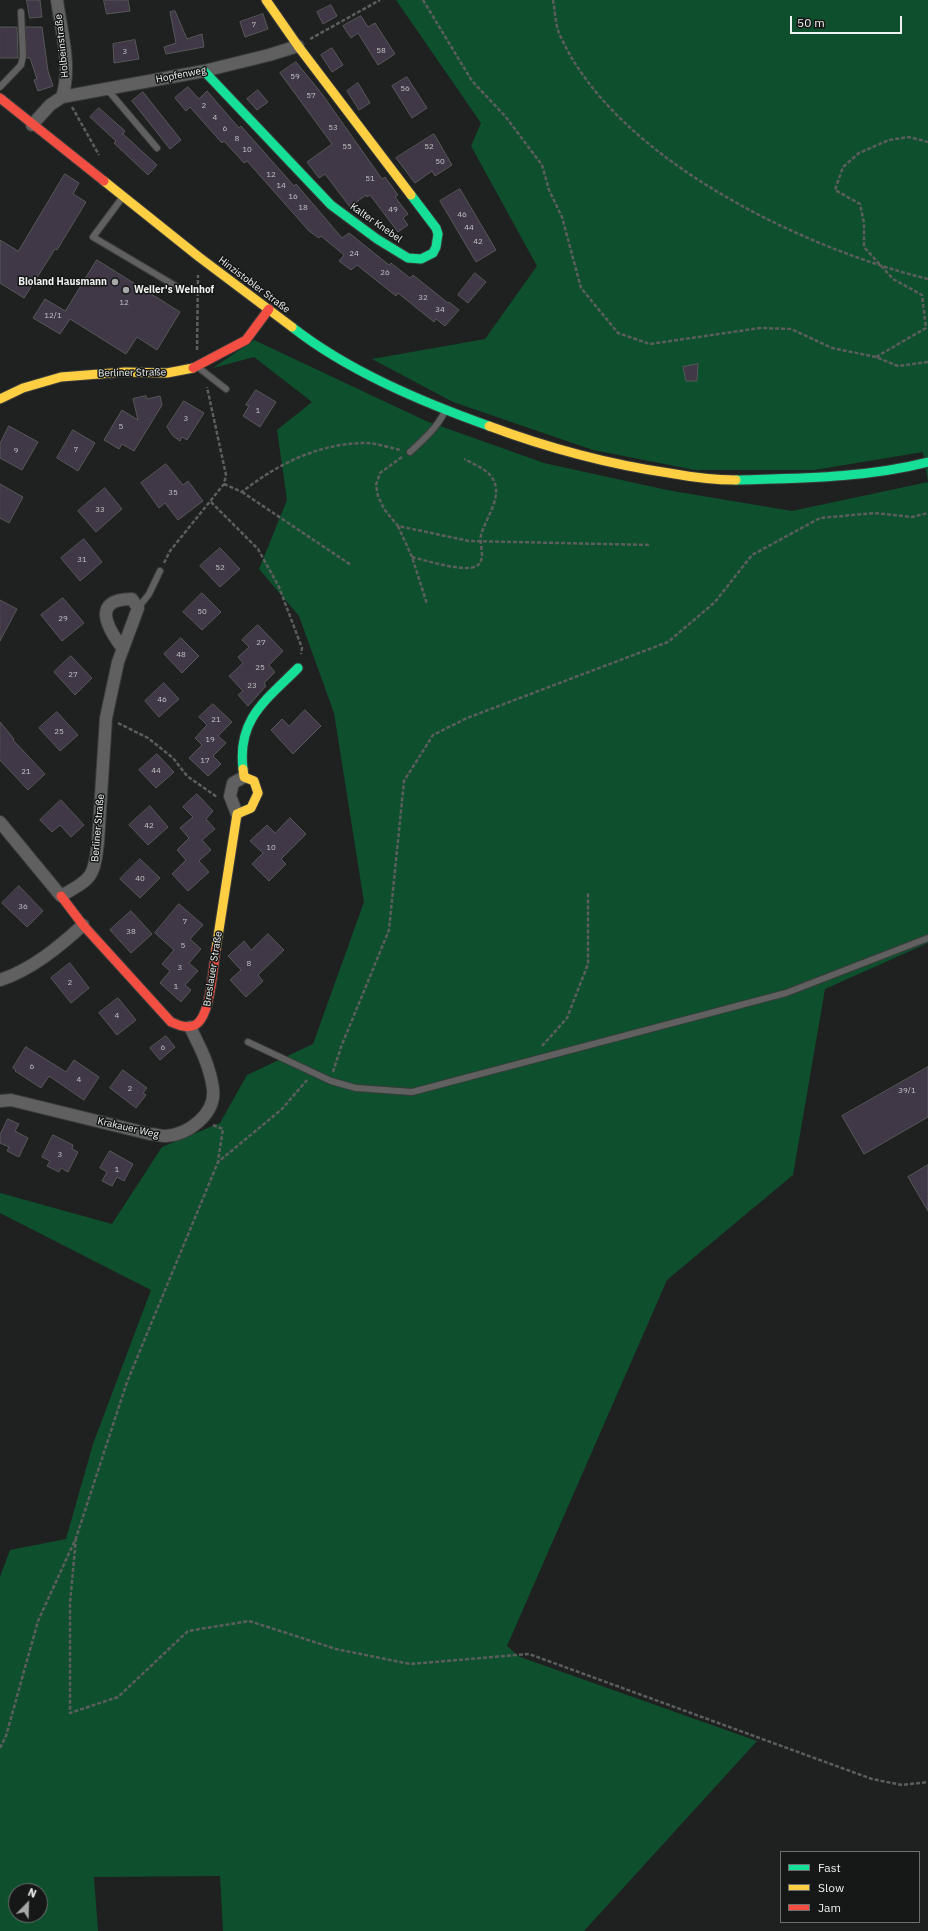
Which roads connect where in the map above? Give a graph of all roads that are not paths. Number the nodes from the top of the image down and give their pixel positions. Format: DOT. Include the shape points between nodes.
graph roads {
  1 [pos="57,0"];
  2 [pos="266,0"];
  3 [pos="21,12"];
  4 [pos="298,46"];
  5 [pos="204,71"];
  6 [pos="0,87"];
  7 [pos="107,89"];
  8 [pos="62,97"];
  9 [pos="0,98"];
  10 [pos="32,125"];
  11 [pos="157,148"];
  12 [pos="122,196"];
  13 [pos="179,288"];
  14 [pos="269,309"];
  15 [pos="197,367"];
  16 [pos="226,389"];
  17 [pos="0,399"];
  18 [pos="445,410"];
  19 [pos="410,452"];
  20 [pos="928,462"];
  21 [pos="160,571"];
  22 [pos="138,608"];
  23 [pos="123,650"];
  24 [pos="298,668"];
  25 [pos="244,776"];
  26 [pos="237,814"];
  27 [pos="0,822"];
  28 [pos="61,896"];
  29 [pos="83,925"];
  30 [pos="928,938"];
  31 [pos="0,980"];
  32 [pos="190,1026"];
  33 [pos="248,1042"];
  34 [pos="0,1101"];
  1 -- 8 [label="street, Holbeinstraße" via="67,84"];
  2 -- 4 [label="street, Kalter Knebel"];
  3 -- 6 [label="lane" via="21,65"];
  4 -- 5 [label="street, Hopfenweg" via="269,56"];
  4 -- 5 [label="street, Kalter Knebel" via="436,228 436,247 427,257 408,258 376,240 331,205"];
  5 -- 7 [label="street, Hopfenweg"];
  7 -- 8 [label="street, Hopfenweg"];
  7 -- 11 [label="lane"];
  8 -- 10 [label="street" via="50,105"];
  9 -- 10 [label="street, Hinzistobler Straße"];
  10 -- 12 [label="street, Hinzistobler Straße"];
  12 -- 13 [label="lane" via="93,237"];
  12 -- 14 [label="street, Hinzistobler Straße"];
  14 -- 15 [label="street, Berliner Straße" via="246,340"];
  14 -- 18 [label="street, Hinzistobler Straße" via="299,333 332,354"];
  15 -- 16 [label="lane"];
  15 -- 17 [label="street, Berliner Straße" via="167,373 125,372 61,376 23,388"];
  18 -- 19 [label="lane" via="441,420"];
  18 -- 20 [label="street, Hinzistobler Straße" via="524,439 585,457 674,474 730,480 837,477 904,468"];
  21 -- 22 [label="lane" via="149,594"];
  22 -- 23 [label="street, Berliner Straße"];
  22 -- 23 [label="street" via="132,599 120,599 109,605 105,617 107,624"];
  23 -- 28 [label="street, Berliner Straße" via="106,718 96,862 91,876"];
  24 -- 25 [label="street" via="256,713 248,726 242,744"];
  25 -- 26 [label="street, Breslauer Straße" via="233,783 230,796"];
  25 -- 26 [label="street" via="254,781 258,793 251,808"];
  26 -- 32 [label="street, Breslauer Straße" via="207,1007 198,1024"];
  27 -- 28 [label="street"];
  28 -- 29 [label="street"];
  29 -- 31 [label="street" via="60,946 14,975"];
  29 -- 32 [label="street" via="171,1022 181,1027"];
  30 -- 33 [label="lane" via="786,993 412,1092 356,1088 331,1081"];
  32 -- 34 [label="street, Krakauer Weg" via="208,1063 214,1091 202,1119 184,1131 165,1136 11,1100"];
}
